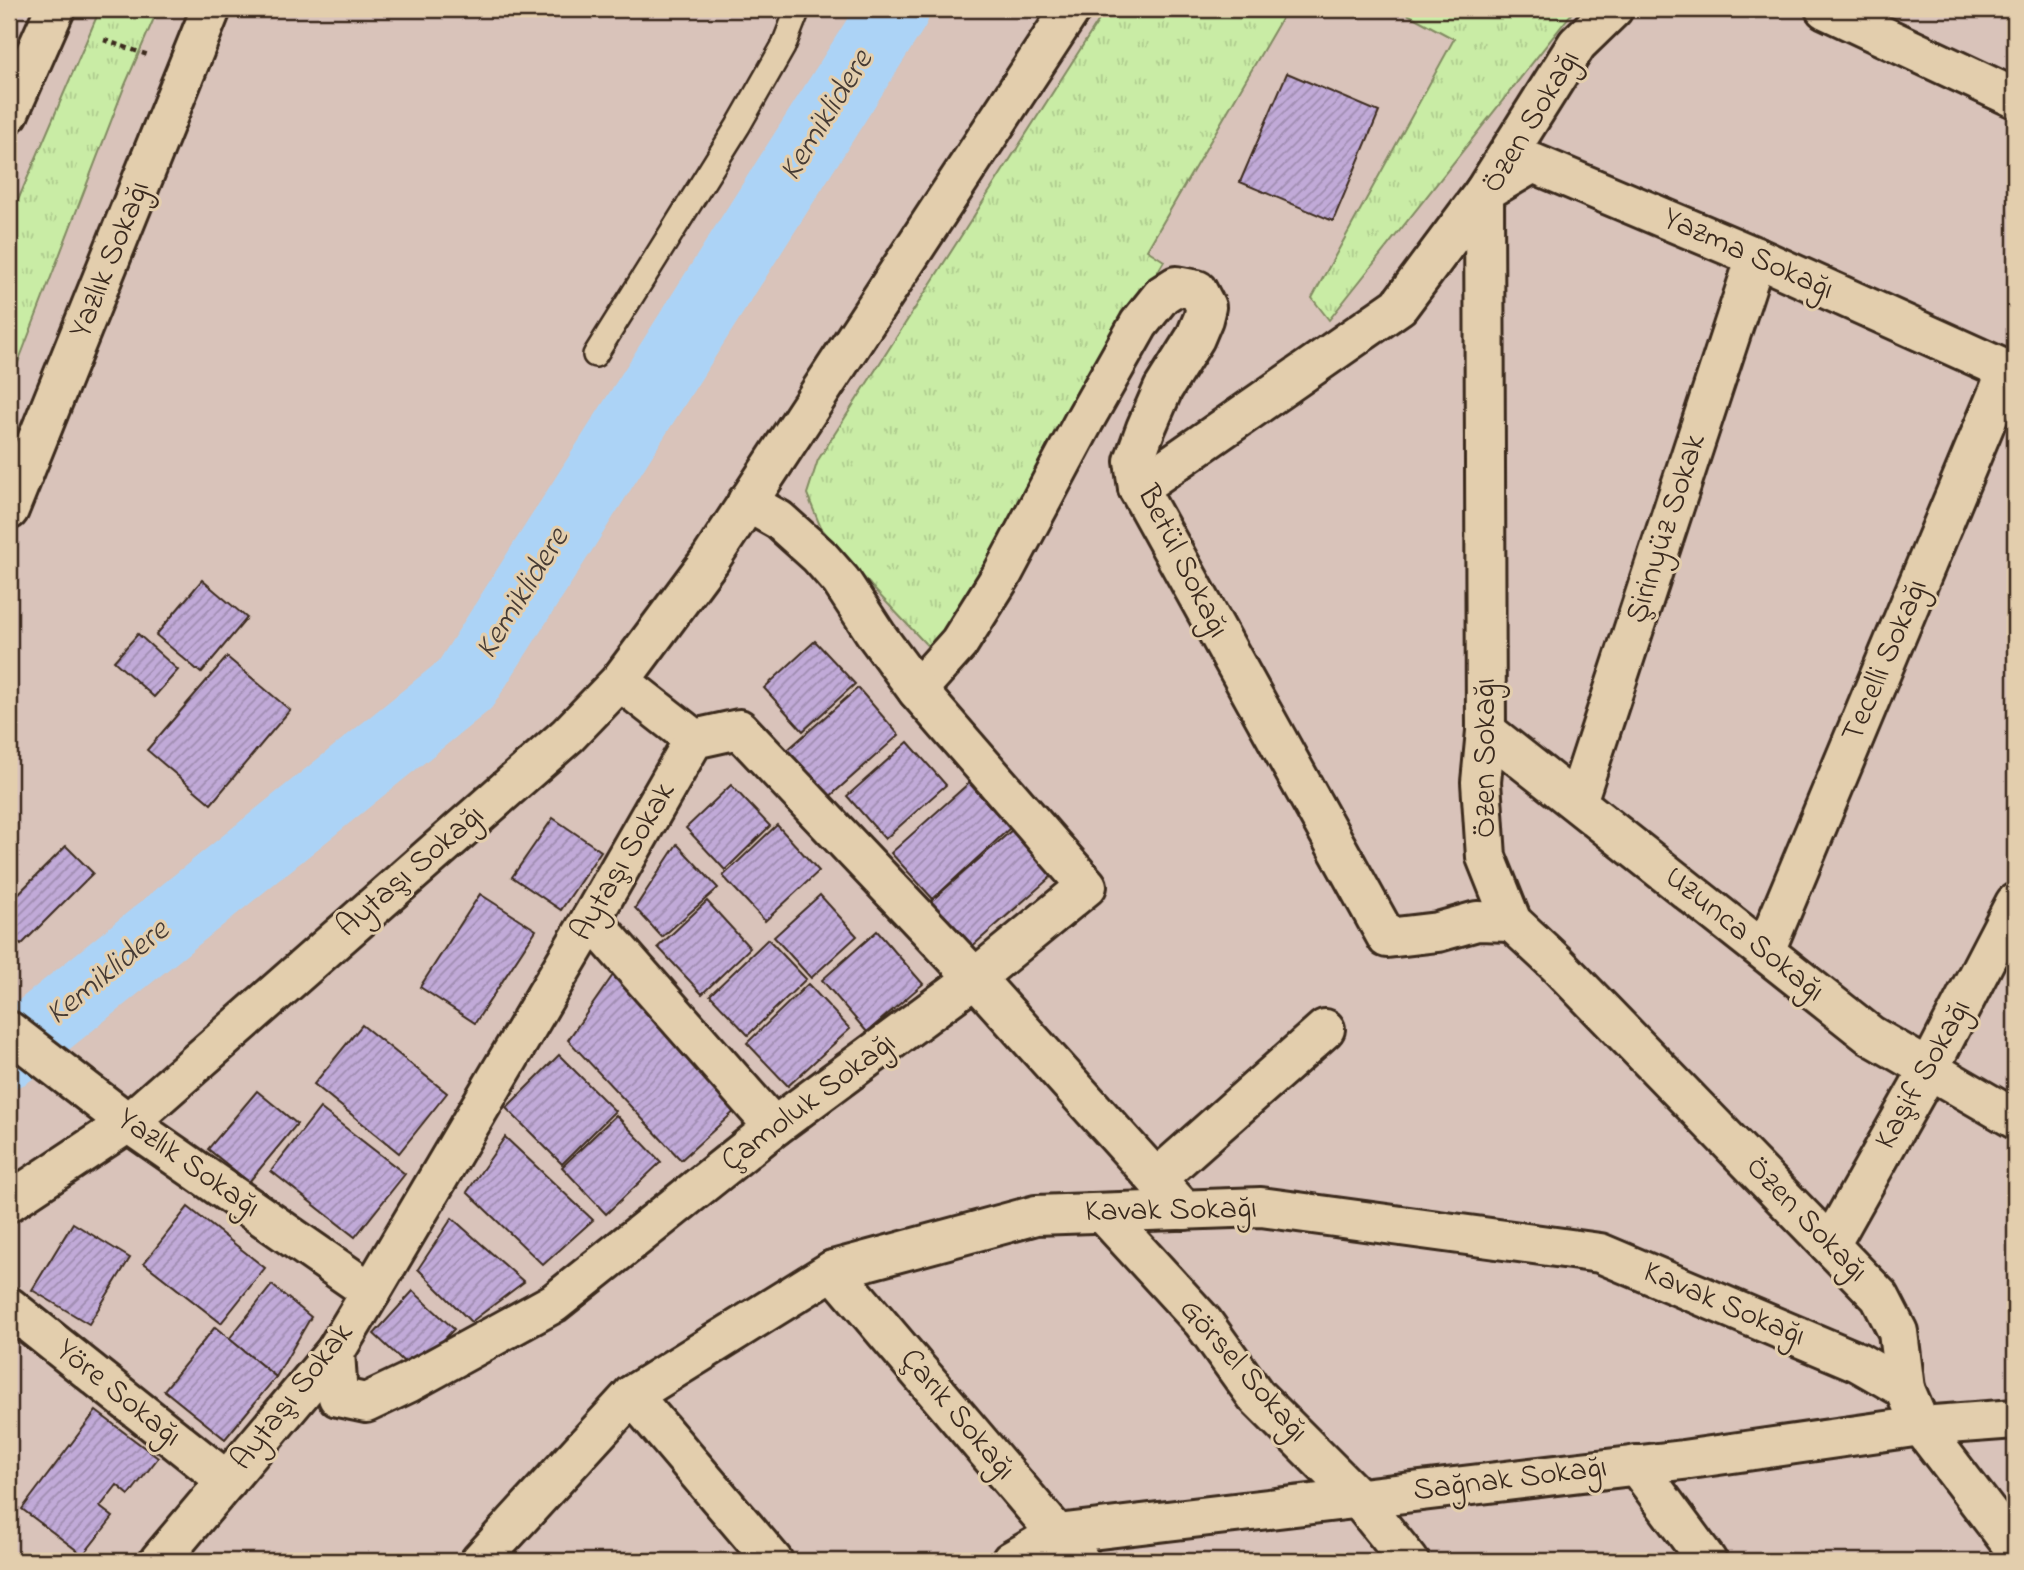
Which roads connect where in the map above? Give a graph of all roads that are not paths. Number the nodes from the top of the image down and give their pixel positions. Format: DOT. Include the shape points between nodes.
graph roads {
  1 [pos="55,9"];
  2 [pos="211,9"];
  3 [pos="798,9"];
  4 [pos="1071,9"];
  5 [pos="1613,9"];
  6 [pos="1825,9"];
  7 [pos="2015,98"];
  8 [pos="9,113"];
  9 [pos="1484,192"];
  10 [pos="1756,257"];
  11 [pos="595,355"];
  12 [pos="2011,372"];
  13 [pos="1138,488"];
  14 [pos="747,502"];
  15 [pos="9,510"];
  16 [pos="620,681"];
  17 [pos="917,690"];
  18 [pos="1486,731"];
  19 [pos="694,739"];
  20 [pos="1577,802"];
  21 [pos="2015,903"];
  22 [pos="591,919"];
  23 [pos="1512,922"];
  24 [pos="1765,951"];
  25 [pos="975,978"];
  26 [pos="1325,1029"];
  27 [pos="9,1031"];
  28 [pos="1929,1069"];
  29 [pos="2015,1119"];
  30 [pos="128,1123"];
  31 [pos="774,1127"];
  32 [pos="1156,1179"];
  33 [pos="9,1202"];
  34 [pos="1184,1210"];
  35 [pos="1103,1213"];
  36 [pos="1830,1245"];
  37 [pos="833,1270"];
  38 [pos="370,1292"];
  39 [pos="9,1307"];
  40 [pos="335,1352"];
  41 [pos="1905,1390"];
  42 [pos="632,1395"];
  43 [pos="2015,1419"];
  44 [pos="1921,1426"];
  45 [pos="1636,1465"];
  46 [pos="227,1480"];
  47 [pos="1358,1498"];
  48 [pos="1069,1548"];
  49 [pos="2015,1549"];
  50 [pos="159,1561"];
  51 [pos="480,1561"];
  52 [pos="774,1561"];
  53 [pos="1011,1561"];
  54 [pos="1409,1561"];
  55 [pos="1707,1561"];
  1 -- 8 [label="main road"];
  2 -- 15 [label="main road, Yazlık Sokağı"];
  3 -- 11 [label="lane" via="783,47 738,126"];
  4 -- 14 [label="main road, Aytaşı Sokağı"];
  5 -- 9 [label="main road, Özen Sokağı" via="1577,44"];
  6 -- 7 [label="main road"];
  9 -- 10 [label="main road, Yazma Sokağı" via="1533,163"];
  9 -- 13 [label="main road" via="1399,306"];
  9 -- 18 [label="main road, Özen Sokağı"];
  10 -- 12 [label="main road, Yazma Sokağı"];
  10 -- 20 [label="main road, Şirinyüz Sokak"];
  12 -- 24 [label="main road, Tecelli Sokağı"];
  13 -- 17 [label="main road, Betül Sokağı" via="1134,461 1146,428 1203,319 1206,307 1197,290 1175,286 1139,324 1003,573 958,643"];
  13 -- 23 [label="main road, Betül Sokağı" via="1387,938 1438,932 1477,921"];
  14 -- 16 [label="main road, Aytaşı Sokağı"];
  14 -- 17 [label="main road" via="779,520 819,556"];
  16 -- 19 [label="main road"];
  16 -- 30 [label="main road, Aytaşı Sokağı" via="568,735"];
  17 -- 25 [label="main road, Çamoluk Sokağı" via="1087,886"];
  18 -- 20 [label="main road, Uzunca Sokağı"];
  18 -- 23 [label="main road, Özen Sokağı" via="1481,782 1486,857"];
  19 -- 22 [label="main road, Aytaşı Sokak"];
  19 -- 25 [label="main road" via="738,729"];
  20 -- 24 [label="main road, Uzunca Sokağı"];
  21 -- 28 [label="main road, Kaşif Sokağı"];
  22 -- 31 [label="main road"];
  22 -- 38 [label="main road, Aytaşı Sokak"];
  23 -- 36 [label="main road, Özen Sokağı"];
  24 -- 28 [label="main road, Uzunca Sokağı" via="1870,1035"];
  25 -- 31 [label="main road, Çamoluk Sokağı"];
  25 -- 32 [label="main road"];
  26 -- 32 [label="main road"];
  27 -- 30 [label="main road, Yazlık Sokağı"];
  28 -- 29 [label="main road, Uzunca Sokağı"];
  28 -- 36 [label="main road, Kaşif Sokağı"];
  30 -- 33 [label="main road"];
  30 -- 38 [label="main road, Yazlık Sokağı"];
  31 -- 40 [label="main road, Çamoluk Sokağı" via="554,1303 408,1384 366,1403 338,1397"];
  32 -- 34 [label="main road"];
  34 -- 35 [label="main road, Kavak Sokağı"];
  34 -- 41 [label="main road, Kavak Sokağı" via="1261,1207 1600,1253 1858,1362"];
  35 -- 37 [label="main road, Kavak Sokağı" via="1035,1215"];
  35 -- 47 [label="main road, Görsel Sokağı" via="1203,1322 1256,1396"];
  36 -- 41 [label="main road, Özen Sokağı" via="1880,1297 1898,1332"];
  37 -- 42 [label="main road, Kavak Sokağı"];
  37 -- 48 [label="main road, Çarık Sokağı"];
  38 -- 40 [label="main road, Aytaşı Sokak"];
  39 -- 46 [label="main road, Yöre Sokağı"];
  40 -- 46 [label="main road, Aytaşı Sokak"];
  41 -- 44 [label="main road"];
  42 -- 51 [label="main road, Kavak Sokağı"];
  42 -- 52 [label="main road"];
  43 -- 44 [label="main road, Sağnak Sokağı"];
  44 -- 45 [label="main road, Sağnak Sokağı"];
  44 -- 49 [label="main road"];
  45 -- 47 [label="main road, Sağnak Sokağı"];
  45 -- 55 [label="main road"];
  46 -- 50 [label="main road, Aytaşı Sokak"];
  47 -- 48 [label="main road, Sağnak Sokağı"];
  47 -- 54 [label="main road, Görsel Sokağı"];
  48 -- 53 [label="main road, Sağnak Sokağı"];
}
